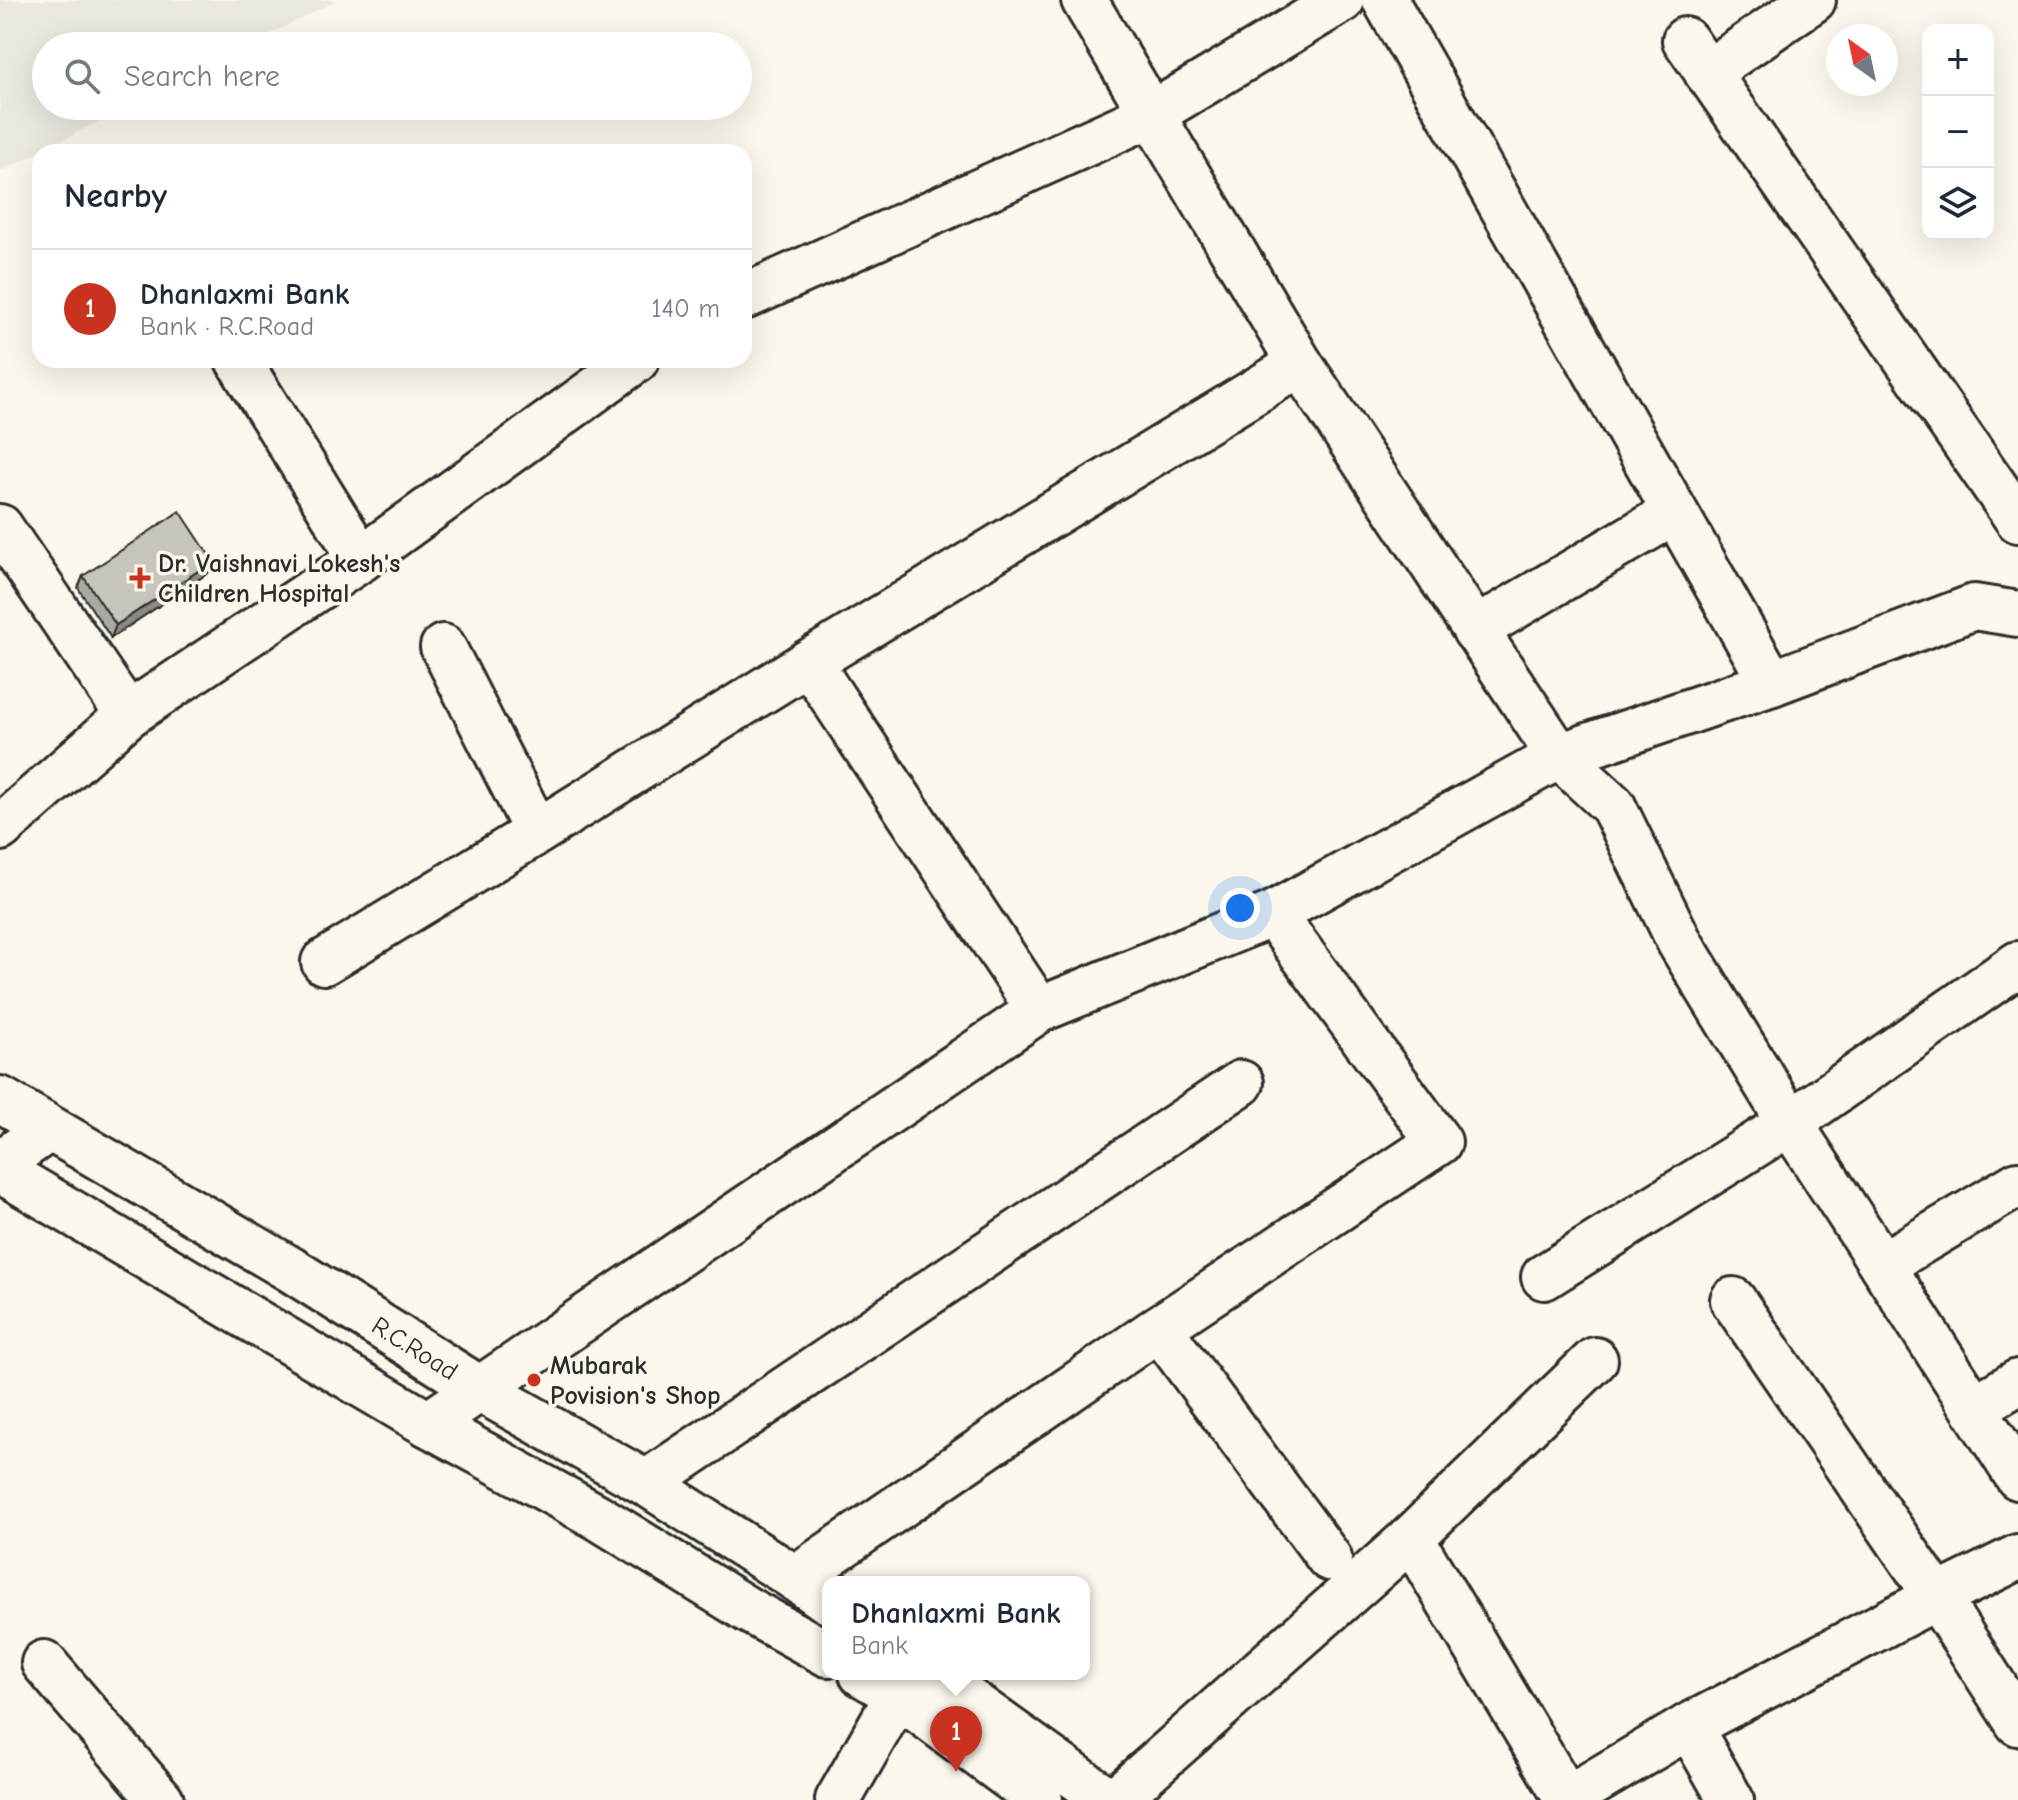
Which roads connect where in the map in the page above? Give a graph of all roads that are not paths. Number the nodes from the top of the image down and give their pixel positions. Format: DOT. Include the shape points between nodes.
graph roads {
  1 [pos="1084,0"];
  2 [pos="1342,0"];
  3 [pos="1385,0"];
  4 [pos="1813,0"];
  5 [pos="1152,114"];
  6 [pos="752,293"];
  7 [pos="1300,364"];
  8 [pos="243,368"];
  9 [pos="625,368"];
  10 [pos="1675,512"];
  11 [pos="2018,520"];
  12 [pos="0,527"];
  13 [pos="361,559"];
  14 [pos="2018,614"];
  15 [pos="1475,630"];
  16 [pos="443,647"];
  17 [pos="809,662"];
  18 [pos="1772,683"];
  19 [pos="128,715"];
  20 [pos="1559,756"];
  21 [pos="0,828"];
  22 [pos="537,832"];
  23 [pos="1273,914"];
  24 [pos="324,962"];
  25 [pos="2018,964"];
  26 [pos="1039,1010"];
  27 [pos="1241,1083"];
  28 [pos="0,1099"];
  29 [pos="1790,1123"];
  30 [pos="49,1129"];
  31 [pos="0,1163"];
  32 [pos="0,1170"];
  33 [pos="2018,1184"];
  34 [pos="1882,1265"];
  35 [pos="1544,1277"];
  36 [pos="1733,1300"];
  37 [pos="1159,1328"];
  38 [pos="1595,1360"];
  39 [pos="2018,1382"];
  40 [pos="480,1389"];
  41 [pos="1974,1408"];
  42 [pos="428,1424"];
  43 [pos="2018,1477"];
  44 [pos="646,1483"];
  45 [pos="1411,1538"];
  46 [pos="2018,1557"];
  47 [pos="1329,1558"];
  48 [pos="829,1576"];
  49 [pos="812,1589"];
  50 [pos="1937,1597"];
  51 [pos="822,1651"];
  52 [pos="44,1663"];
  53 [pos="897,1681"];
  54 [pos="2018,1723"];
  55 [pos="1689,1726"];
  56 [pos="161,1800"];
  57 [pos="838,1800"];
  58 [pos="1040,1800"];
  59 [pos="1108,1800"];
  60 [pos="1115,1800"];
  61 [pos="1566,1800"];
  62 [pos="1731,1800"];
  1 -- 5 [label="street"];
  2 -- 5 [label="street"];
  3 -- 10 [label="street"];
  4 -- 11 [label="street" via="1696,56"];
  5 -- 6 [label="street"];
  5 -- 7 [label="street"];
  7 -- 15 [label="street"];
  7 -- 17 [label="street"];
  8 -- 13 [label="street"];
  9 -- 13 [label="street"];
  10 -- 15 [label="street"];
  10 -- 18 [label="street"];
  12 -- 19 [label="street"];
  13 -- 19 [label="street"];
  14 -- 18 [label="street" via="1974,607"];
  15 -- 20 [label="street"];
  16 -- 22 [label="street"];
  17 -- 22 [label="street"];
  17 -- 26 [label="street"];
  18 -- 20 [label="street"];
  19 -- 21 [label="street"];
  20 -- 23 [label="street"];
  20 -- 29 [label="street" via="1613,806 1680,943"];
  22 -- 24 [label="street"];
  23 -- 26 [label="street"];
  23 -- 37 [label="street" via="1439,1142"];
  25 -- 29 [label="street"];
  26 -- 40 [label="street"];
  27 -- 44 [label="street"];
  28 -- 30 [label="street, R.C.Road"];
  29 -- 34 [label="street"];
  29 -- 35 [label="street"];
  30 -- 31 [label="street"];
  30 -- 40 [label="street, R.C.Road" via="290,1269"];
  32 -- 42 [label="street"];
  33 -- 34 [label="street"];
  34 -- 41 [label="street"];
  36 -- 50 [label="street"];
  37 -- 47 [label="street"];
  37 -- 48 [label="street"];
  38 -- 45 [label="street"];
  39 -- 41 [label="street"];
  40 -- 42 [label="street"];
  40 -- 44 [label="street, R.C.Road"];
  41 -- 43 [label="street"];
  42 -- 51 [label="street" via="596,1516"];
  44 -- 49 [label="street, R.C.Road"];
  45 -- 60 [label="street"];
  45 -- 61 [label="street"];
  46 -- 50 [label="street"];
  50 -- 54 [label="street"];
  50 -- 55 [label="street"];
  52 -- 56 [label="street"];
  53 -- 57 [label="street"];
  53 -- 58 [label="street"];
  53 -- 59 [label="street"];
  55 -- 61 [label="street"];
  55 -- 62 [label="street"];
}
